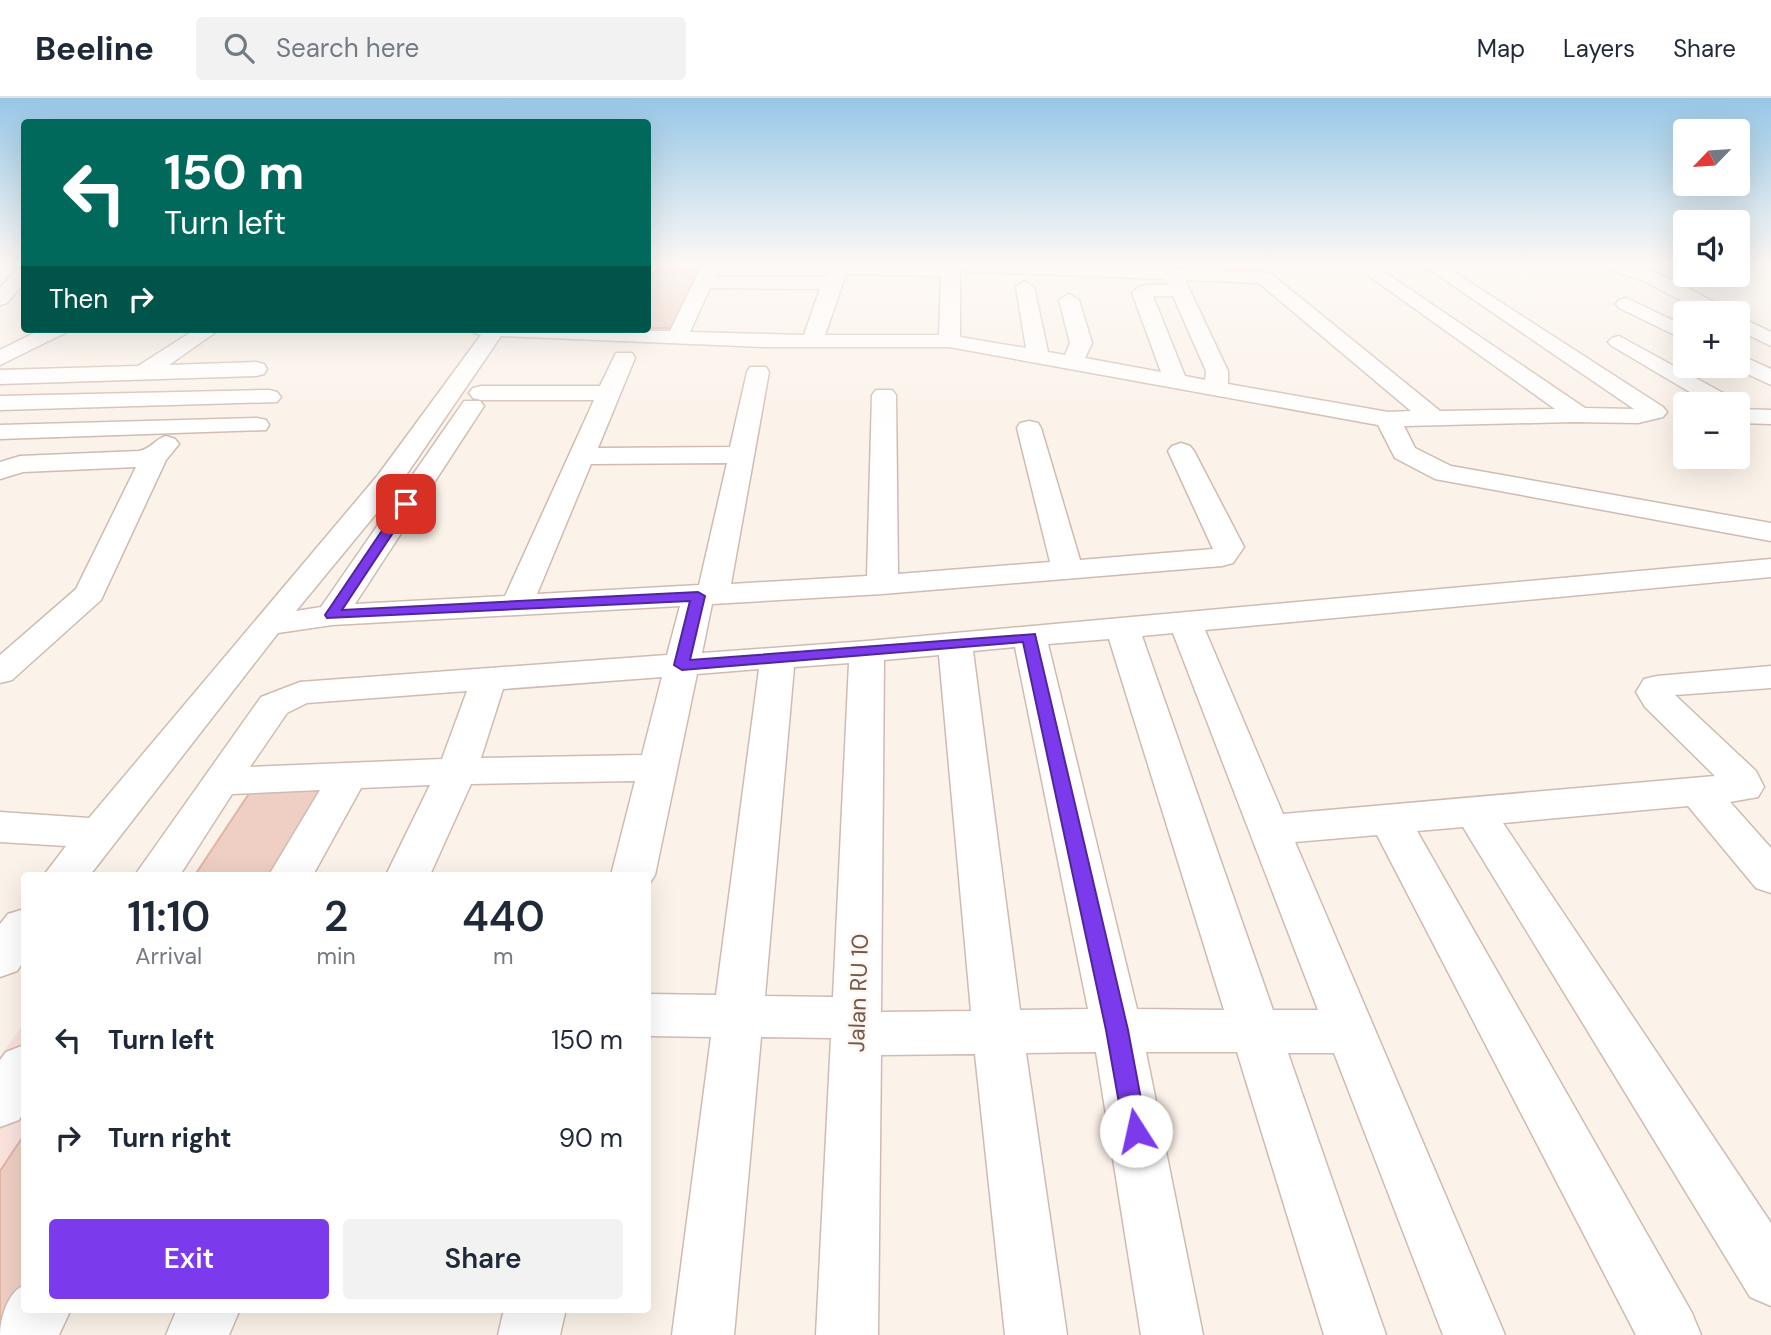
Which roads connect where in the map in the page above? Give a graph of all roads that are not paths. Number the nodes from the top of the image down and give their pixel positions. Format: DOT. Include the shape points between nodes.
graph roads {
  1 [pos="685,321"];
  2 [pos="819,321"];
  3 [pos="950,321"];
  4 [pos="1031,321"];
  5 [pos="1075,321"];
  6 [pos="1153,321"];
  7 [pos="1194,321"];
  8 [pos="1316,321"];
  9 [pos="1445,321"];
  10 [pos="1519,321"];
  11 [pos="1750,329"];
  12 [pos="50,333"];
  13 [pos="204,333"];
  14 [pos="522,333"];
  15 [pos="621,333"];
  16 [pos="494,336"];
  17 [pos="677,338"];
  18 [pos="1771,340"];
  19 [pos="949,341"];
  20 [pos="812,342"];
  21 [pos="1619,342"];
  22 [pos="0,343"];
  23 [pos="26,345"];
  24 [pos="1038,356"];
  25 [pos="0,358"];
  26 [pos="624,358"];
  27 [pos="1072,362"];
  28 [pos="1750,367"];
  29 [pos="256,369"];
  30 [pos="149,371"];
  31 [pos="758,372"];
  32 [pos="0,377"];
  33 [pos="1771,378"];
  34 [pos="1175,380"];
  35 [pos="1216,389"];
  36 [pos="1707,392"];
  37 [pos="481,393"];
  38 [pos="609,393"];
  39 [pos="884,395"];
  40 [pos="269,397"];
  41 [pos="119,400"];
  42 [pos="0,403"];
  43 [pos="1571,416"];
  44 [pos="1388,419"];
  45 [pos="1435,419"];
  46 [pos="257,425"];
  47 [pos="173,427"];
  48 [pos="1029,429"];
  49 [pos="82,430"];
  50 [pos="0,432"];
  51 [pos="1181,451"];
  52 [pos="741,455"];
  53 [pos="582,456"];
  54 [pos="154,457"];
  55 [pos="0,471"];
  56 [pos="1771,532"];
  57 [pos="1771,568"];
  58 [pos="1068,571"];
  59 [pos="881,585"];
  60 [pos="701,602"];
  61 [pos="517,604"];
  62 [pos="332,615"];
  63 [pos="1185,622"];
  64 [pos="267,625"];
  65 [pos="1123,629"];
  66 [pos="1030,637"];
  67 [pos="955,644"];
  68 [pos="16,646"];
  69 [pos="867,651"];
  70 [pos="778,659"];
  71 [pos="683,660"];
  72 [pos="0,673"];
  73 [pos="1771,677"];
  74 [pos="489,678"];
  75 [pos="657,768"];
  76 [pos="457,771"];
  77 [pos="349,775"];
  78 [pos="222,781"];
  79 [pos="1700,793"];
  80 [pos="1474,811"];
  81 [pos="1391,821"];
  82 [pos="0,827"];
  83 [pos="1269,830"];
  84 [pos="100,833"];
  85 [pos="68,872"];
  86 [pos="159,872"];
  87 [pos="293,872"];
  88 [pos="409,872"];
  89 [pos="634,872"];
  90 [pos="1771,877"];
  91 [pos="21,931"];
  92 [pos="0,958"];
  93 [pos="651,1015"];
  94 [pos="740,1017"];
  95 [pos="857,1026"];
  96 [pos="1117,1030"];
  97 [pos="1253,1031"];
  98 [pos="998,1032"];
  99 [pos="1351,1032"];
  100 [pos="1771,1276"];
  101 [pos="38,1313"];
  102 [pos="207,1313"];
  103 [pos="534,1313"];
  104 [pos="25,1335"];
  105 [pos="197,1335"];
  106 [pos="529,1335"];
  107 [pos="703,1335"];
  108 [pos="847,1335"];
  109 [pos="1036,1335"];
  110 [pos="1172,1335"];
  111 [pos="1355,1335"];
  112 [pos="1474,1335"];
  113 [pos="1670,1335"];
  1 -- 17 [label="street"];
  2 -- 20 [label="street"];
  3 -- 19 [label="street"];
  4 -- 24 [label="street"];
  5 -- 27 [label="street" via="1082,343"];
  6 -- 34 [label="street"];
  7 -- 35 [label="street" via="1217,371"];
  8 -- 45 [label="street"];
  9 -- 43 [label="street" via="1573,409"];
  10 -- 43 [label="street" via="1663,415"];
  11 -- 18 [label="street"];
  12 -- 23 [label="street"];
  13 -- 30 [label="street"];
  14 -- 16 [label="street"];
  15 -- 17 [label="street"];
  16 -- 37 [label="street"];
  16 -- 64 [label="street" via="388,481"];
  17 -- 20 [label="street"];
  19 -- 20 [label="street"];
  19 -- 24 [label="street"];
  21 -- 36 [label="street"];
  22 -- 23 [label="street"];
  23 -- 25 [label="street"];
  24 -- 27 [label="street"];
  26 -- 38 [label="street"];
  27 -- 34 [label="street"];
  28 -- 33 [label="street"];
  29 -- 30 [label="street"];
  30 -- 32 [label="street"];
  30 -- 41 [label="street"];
  31 -- 52 [label="street"];
  34 -- 35 [label="street"];
  35 -- 44 [label="street"];
  37 -- 38 [label="street"];
  37 -- 62 [label="street"];
  38 -- 53 [label="street"];
  39 -- 59 [label="street"];
  40 -- 41 [label="street"];
  41 -- 42 [label="street"];
  41 -- 49 [label="street"];
  43 -- 45 [label="street"];
  44 -- 45 [label="street"];
  44 -- 56 [label="street" via="1404,453 1444,473"];
  46 -- 47 [label="street"];
  47 -- 49 [label="street"];
  47 -- 54 [label="street" via="163,450"];
  48 -- 58 [label="street"];
  49 -- 50 [label="street"];
  51 -- 58 [label="street" via="1229,547 1226,554 1212,560"];
  52 -- 53 [label="street"];
  52 -- 60 [label="street"];
  53 -- 61 [label="street"];
  54 -- 55 [label="street" via="20,464"];
  54 -- 68 [label="street" via="90,593"];
  57 -- 63 [label="street"];
  58 -- 59 [label="street"];
  59 -- 60 [label="street"];
  60 -- 61 [label="street"];
  60 -- 71 [label="street"];
  61 -- 62 [label="street"];
  62 -- 64 [label="street"];
  63 -- 65 [label="street"];
  63 -- 83 [label="street"];
  64 -- 84 [label="street"];
  65 -- 66 [label="street"];
  65 -- 97 [label="street"];
  66 -- 67 [label="street"];
  66 -- 96 [label="street"];
  67 -- 69 [label="street"];
  67 -- 98 [label="street"];
  68 -- 72 [label="street"];
  69 -- 70 [label="street"];
  69 -- 95 [label="street, Jalan RU 10"];
  70 -- 71 [label="street"];
  70 -- 94 [label="street"];
  71 -- 74 [label="street"];
  71 -- 75 [label="street"];
  73 -- 79 [label="street" via="1657,687 1658,699 1745,787"];
  74 -- 76 [label="street"];
  74 -- 78 [label="street" via="300,693 274,705"];
  75 -- 76 [label="street"];
  75 -- 89 [label="street"];
  76 -- 77 [label="street"];
  76 -- 88 [label="street"];
  77 -- 78 [label="street"];
  77 -- 87 [label="street"];
  78 -- 86 [label="street"];
  79 -- 80 [label="street"];
  79 -- 90 [label="street"];
  80 -- 81 [label="street"];
  80 -- 100 [label="street"];
  81 -- 83 [label="street"];
  81 -- 113 [label="street"];
  82 -- 84 [label="street"];
  83 -- 99 [label="street"];
  84 -- 85 [label="street"];
  91 -- 92 [label="street"];
  93 -- 94 [label="street"];
  94 -- 95 [label="street"];
  94 -- 107 [label="street"];
  95 -- 98 [label="street"];
  95 -- 108 [label="street, Jalan RU 10"];
  96 -- 97 [label="street"];
  96 -- 98 [label="street"];
  96 -- 110 [label="street"];
  97 -- 99 [label="street"];
  97 -- 111 [label="street"];
  98 -- 109 [label="street"];
  99 -- 112 [label="street"];
  101 -- 104 [label="street"];
  102 -- 105 [label="street"];
  103 -- 106 [label="street"];
}
